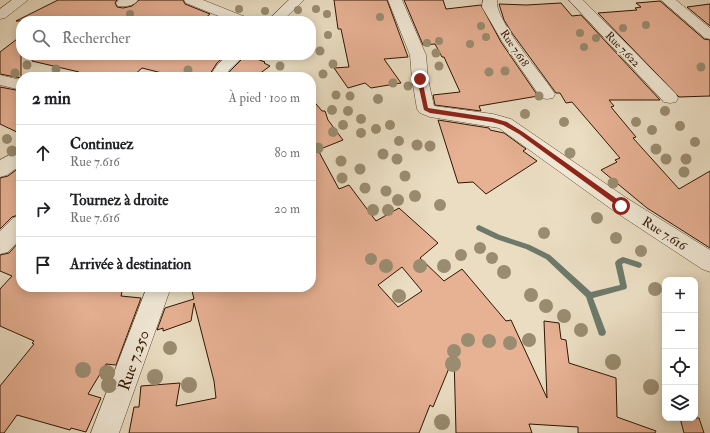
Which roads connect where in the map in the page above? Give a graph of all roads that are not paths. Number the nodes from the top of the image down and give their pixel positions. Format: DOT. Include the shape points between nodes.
graph roads {
  1 [pos="21,0"];
  2 [pos="191,0"];
  3 [pos="297,0"];
  4 [pos="395,0"];
  5 [pos="490,0"];
  6 [pos="576,0"];
  7 [pos="668,0"];
  8 [pos="0,15"];
  9 [pos="231,16"];
  10 [pos="279,16"];
  11 [pos="710,35"];
  12 [pos="231,60"];
  13 [pos="220,72"];
  14 [pos="0,80"];
  15 [pos="16,84"];
  16 [pos="547,94"];
  17 [pos="670,98"];
  18 [pos="16,159"];
  19 [pos="0,170"];
  20 [pos="16,229"];
  21 [pos="0,245"];
  22 [pos="710,262"];
  23 [pos="156,292"];
  24 [pos="106,433"];
  1 -- 8 [label="street"];
  2 -- 9 [label="street"];
  3 -- 10 [label="street"];
  4 -- 22 [label="street, Rue 7.616" via="418,54 426,108 430,111 505,123 621,206"];
  5 -- 16 [label="street, Rue 7.618" via="489,7 509,41"];
  6 -- 17 [label="street, Rue 7.622"];
  7 -- 11 [label="street"];
  12 -- 13 [label="street"];
  14 -- 15 [label="street"];
  18 -- 19 [label="street"];
  20 -- 21 [label="street"];
  23 -- 24 [label="street, Rue 7.250"];
}
